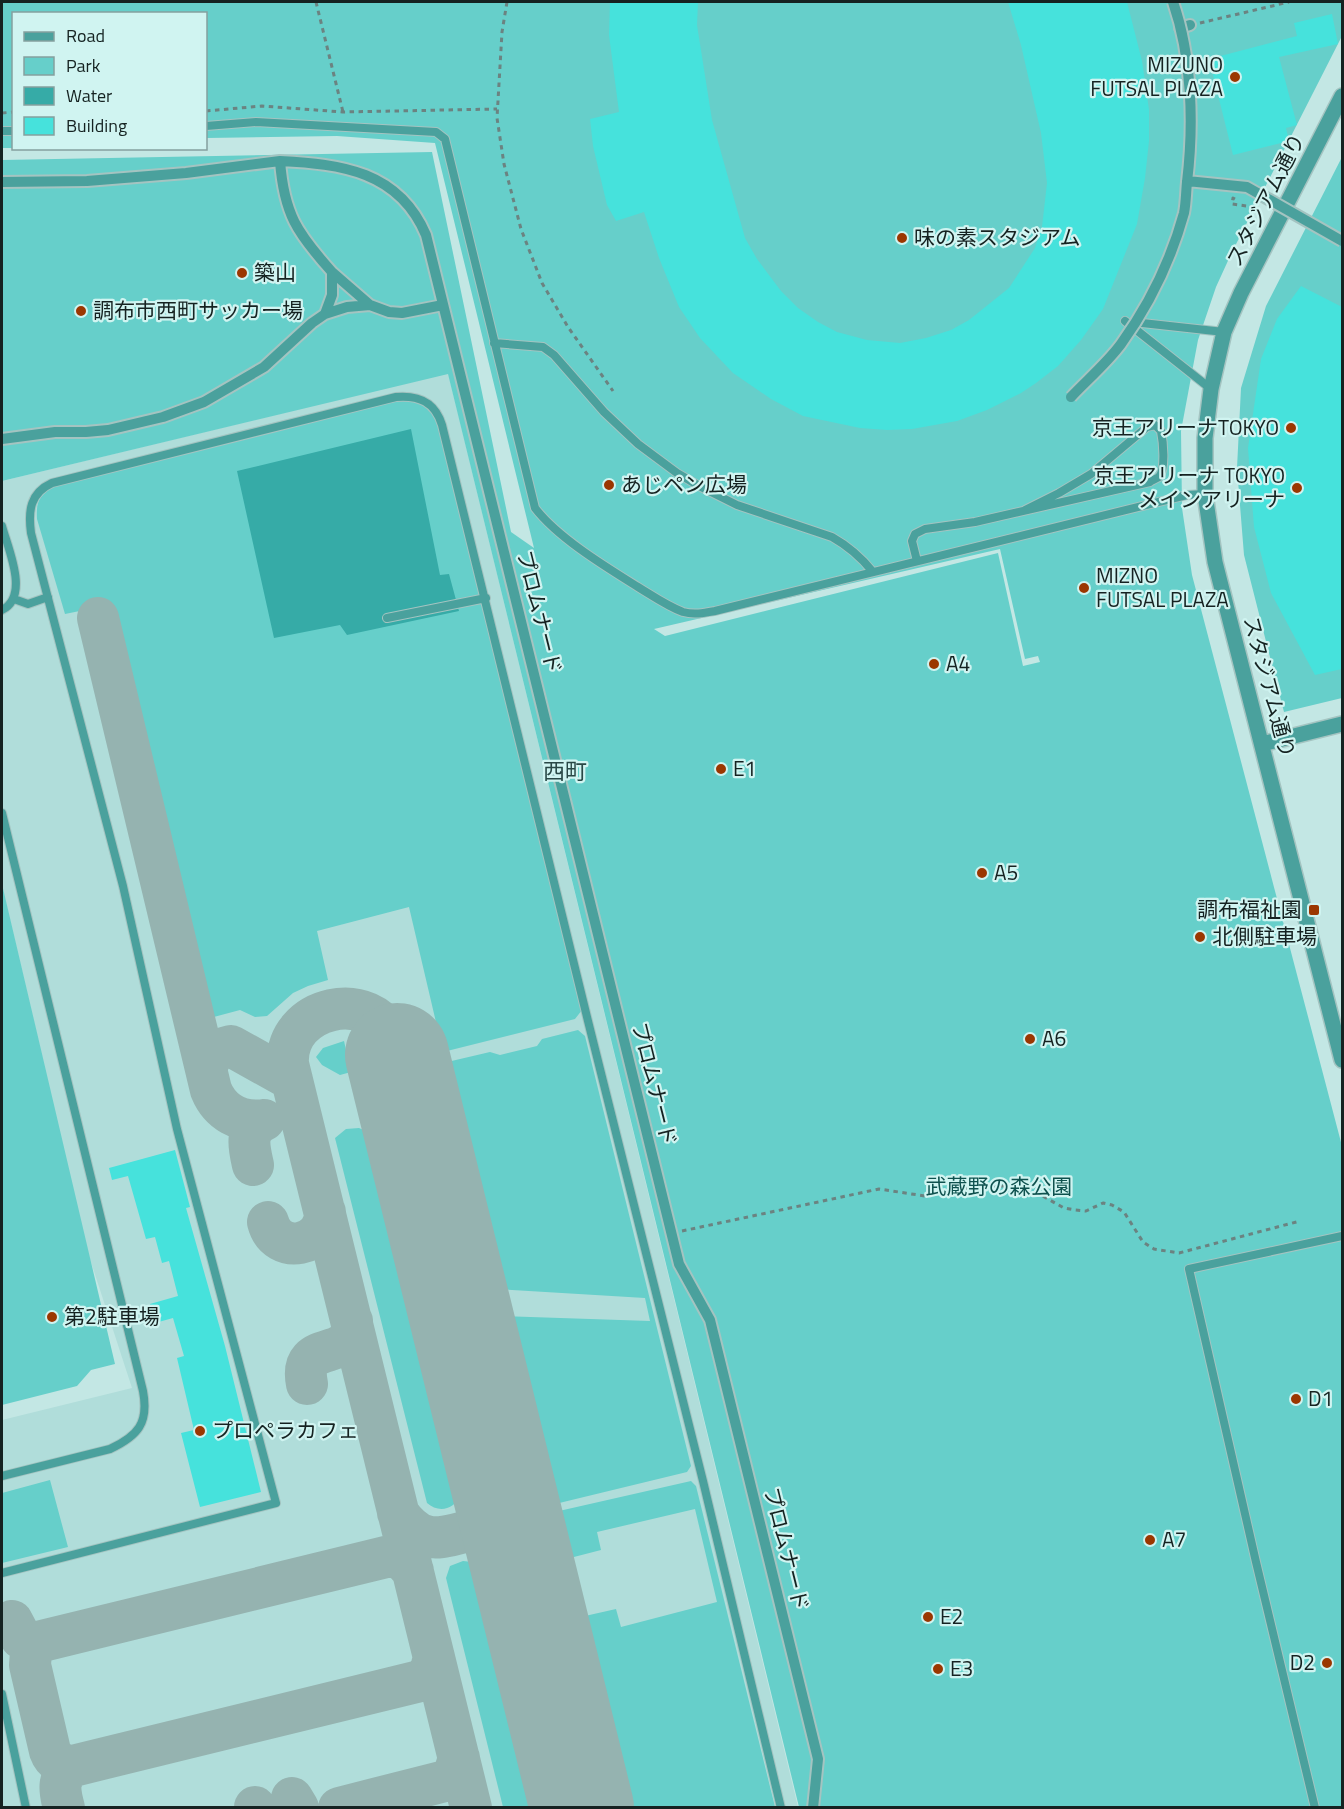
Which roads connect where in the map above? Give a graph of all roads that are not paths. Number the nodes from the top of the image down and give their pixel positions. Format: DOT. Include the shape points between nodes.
graph roads {
  1 [pos="1173,2"];
  2 [pos="1342,96"];
  3 [pos="207,126"];
  4 [pos="280,161"];
  5 [pos="1188,181"];
  6 [pos="2,182"];
  7 [pos="1342,241"];
  8 [pos="332,272"];
  9 [pos="370,305"];
  10 [pos="443,305"];
  11 [pos="325,314"];
  12 [pos="1224,332"];
  13 [pos="494,343"];
  14 [pos="1211,389"];
  15 [pos="1071,397"];
  16 [pos="2,439"];
  17 [pos="1205,494"];
  18 [pos="1024,510"];
  19 [pos="2,526"];
  20 [pos="917,561"];
  21 [pos="873,572"];
  22 [pos="48,597"];
  23 [pos="486,598"];
  24 [pos="14,599"];
  25 [pos="2,610"];
  26 [pos="387,618"];
  27 [pos="1342,724"];
  28 [pos="1262,744"];
  29 [pos="2,813"];
  30 [pos="1338,1024"];
  31 [pos="1342,1060"];
  32 [pos="1342,1236"];
  33 [pos="2,1476"];
  34 [pos="2,1573"];
  35 [pos="2,1694"];
  36 [pos="26,1808"];
  37 [pos="781,1808"];
  38 [pos="813,1808"];
  39 [pos="1315,1808"];
  1 -- 5 [label="street, bridge" via="1185,27 1191,116"];
  2 -- 12 [label="street, スタジアム通り"];
  3 -- 13 [label="lane" via="256,122 436,132 445,139"];
  4 -- 6 [label="street, プロムナード" via="87,181"];
  4 -- 8 [label="street" via="284,194 293,221"];
  4 -- 10 [label="street, プロムナード" via="348,169 379,181 402,197 426,235"];
  5 -- 7 [label="street, bridge" via="1247,187"];
  5 -- 15 [label="street, bridge" via="1184,212 1159,282 1119,346"];
  8 -- 9 [label="street"];
  8 -- 11 [label="street" via="332,295"];
  9 -- 10 [label="street" via="402,313"];
  9 -- 11 [label="street"];
  10 -- 38 [label="street, プロムナード" via="680,1269 710,1320 818,1759"];
  11 -- 16 [label="street" via="264,368 204,402 108,430"];
  12 -- 14 [label="street, スタジアム通り"];
  12 -- 14 [label="lane" via="1125,321"];
  13 -- 21 [label="lane" via="543,347 610,418 677,473 737,505 832,537 863,559"];
  13 -- 21 [label="lane" via="535,508 542,518 596,560 668,605 698,614"];
  14 -- 17 [label="street, スタジアム通り"];
  17 -- 20 [label="lane" via="1187,495"];
  17 -- 28 [label="street, スタジアム通り" via="1215,562"];
  18 -- 18 [label="lane" via="1091,474 1147,427 1155,425 1161,431 1162,471 1150,482"];
  18 -- 20 [label="lane" via="925,529 915,534 912,541"];
  19 -- 24 [label="lane" via="15,576"];
  20 -- 21 [label="lane"];
  22 -- 23 [label="lane" via="29,518 32,501 45,486 407,396 428,402 440,417"];
  22 -- 24 [label="lane" via="28,604"];
  22 -- 34 [label="lane" via="123,886 177,1129 276,1503"];
  23 -- 26 [label="lane"];
  23 -- 37 [label="lane"];
  24 -- 25 [label="lane"];
  27 -- 28 [label="street"];
  28 -- 30 [label="street, スタジアム通り"];
  29 -- 33 [label="lane" via="145,1409 138,1430 119,1445"];
  30 -- 31 [label="street, スタジアム通り"];
  32 -- 39 [label="lane" via="1189,1269"];
  35 -- 36 [label="lane"];
}
